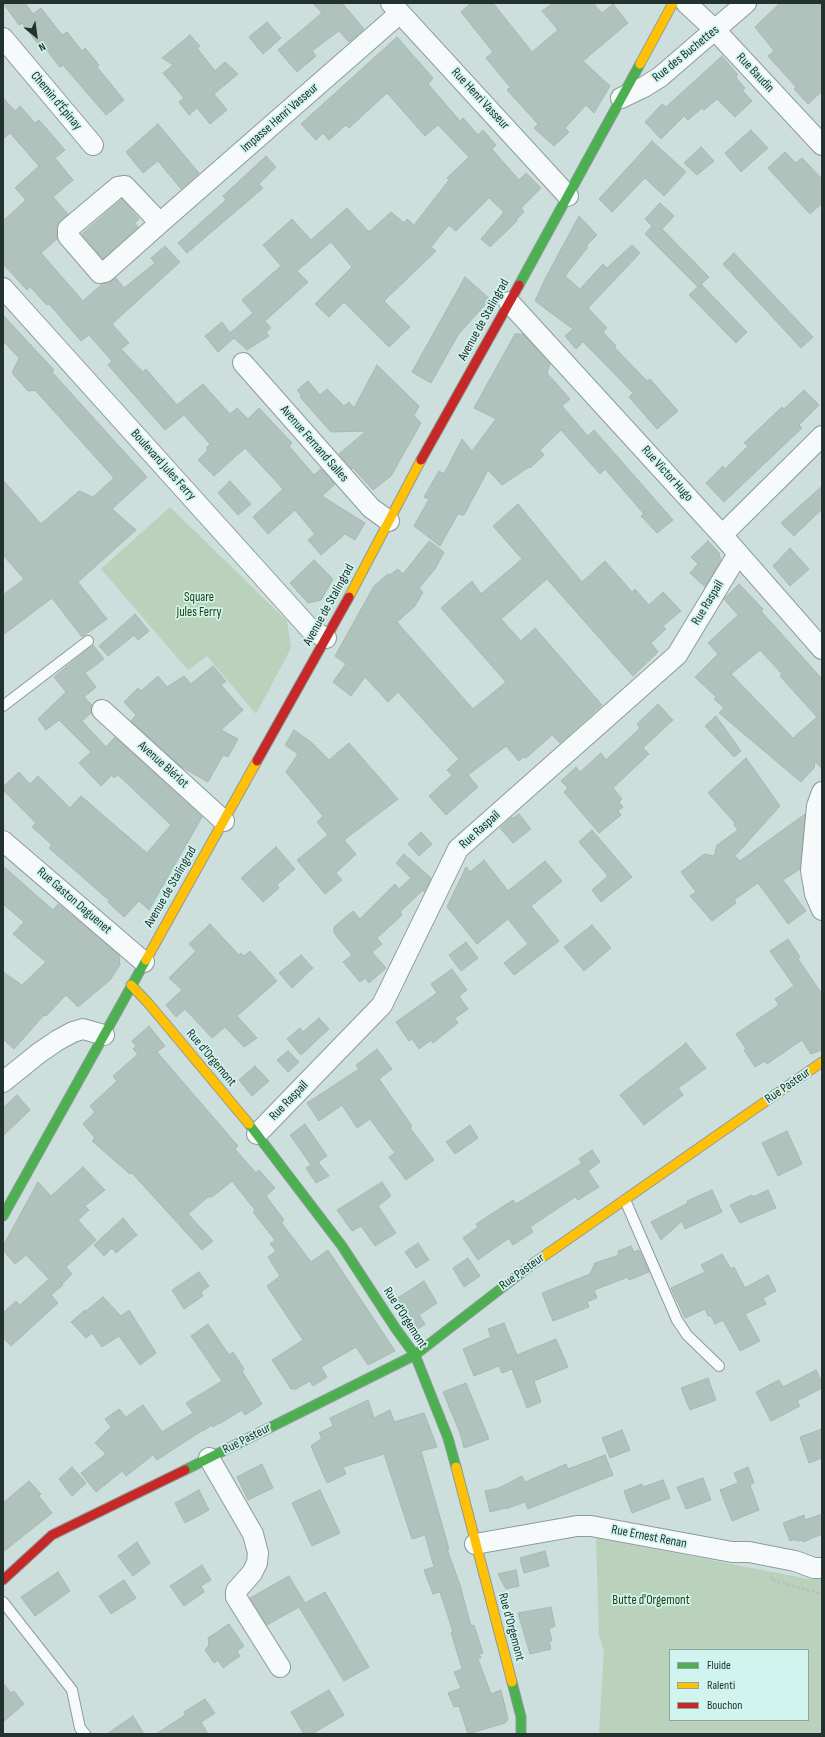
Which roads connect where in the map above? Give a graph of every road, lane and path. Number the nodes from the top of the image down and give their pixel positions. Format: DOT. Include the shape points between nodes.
graph roads {
  1 [pos="673,3"];
  2 [pos="686,3"];
  3 [pos="746,3"];
  4 [pos="396,8"];
  5 [pos="715,30"];
  6 [pos="3,38"];
  7 [pos="621,98"];
  8 [pos="820,140"];
  9 [pos="93,145"];
  10 [pos="568,196"];
  11 [pos="160,223"];
  12 [pos="3,288"];
  13 [pos="509,302"];
  14 [pos="242,363"];
  15 [pos="822,436"];
  16 [pos="389,521"];
  17 [pos="722,535"];
  18 [pos="738,554"];
  19 [pos="326,638"];
  20 [pos="88,640"];
  21 [pos="822,649"];
  22 [pos="3,706"];
  23 [pos="102,710"];
  24 [pos="822,792"];
  25 [pos="224,821"];
  26 [pos="3,841"];
  27 [pos="822,910"];
  28 [pos="144,962"];
  29 [pos="132,985"];
  30 [pos="104,1035"];
  31 [pos="822,1062"];
  32 [pos="3,1082"];
  33 [pos="257,1134"];
  34 [pos="624,1200"];
  35 [pos="3,1216"];
  36 [pos="415,1355"];
  37 [pos="719,1366"];
  38 [pos="212,1464"];
  39 [pos="475,1544"];
  40 [pos="822,1568"];
  41 [pos="769,1572"];
  42 [pos="3,1580"];
  43 [pos="822,1594"];
  44 [pos="3,1602"];
  45 [pos="280,1668"];
  46 [pos="85,1734"];
  47 [pos="521,1734"];
  1 -- 7 [label="street, Avenue de Stalingrad"];
  2 -- 5 [label="street, Rue Baudin"];
  3 -- 5 [label="street, Rue des Buchettes"];
  4 -- 10 [label="street, Rue Henri Vasseur"];
  4 -- 11 [label="street, Impasse Henri Vasseur"];
  5 -- 7 [label="street, Rue des Buchettes" via="660,77"];
  5 -- 8 [label="street, Rue Baudin"];
  6 -- 9 [label="street, Chemin d'Épinay"];
  7 -- 10 [label="street, Avenue de Stalingrad"];
  10 -- 13 [label="street, Avenue de Stalingrad"];
  11 -- 11 [label="street, Impasse Henri Vasseur" via="105,272 100,273 68,236 68,229 118,187 125,186"];
  12 -- 19 [label="street, Boulevard Jules Ferry" via="311,630"];
  13 -- 16 [label="street, Avenue de Stalingrad"];
  13 -- 17 [label="street, Rue Victor Hugo"];
  14 -- 16 [label="street, Avenue Fernand Salles" via="371,508"];
  15 -- 17 [label="street"];
  16 -- 19 [label="street, Avenue de Stalingrad"];
  17 -- 18 [label="street, Rue Victor Hugo"];
  18 -- 21 [label="street, Rue Victor Hugo"];
  18 -- 33 [label="street, Rue Raspail" via="677,655 458,849 382,1006"];
  19 -- 25 [label="street, Avenue de Stalingrad"];
  20 -- 22 [label="lane"];
  23 -- 25 [label="street, Avenue Blériot"];
  24 -- 27 [label="street" via="817,806 811,870 815,894"];
  25 -- 28 [label="street, Avenue de Stalingrad"];
  26 -- 28 [label="street, Rue Gaston Daguenet"];
  28 -- 29 [label="street, Avenue de Stalingrad"];
  29 -- 30 [label="street, Avenue de Stalingrad"];
  29 -- 33 [label="street, Rue d'Orgemont"];
  30 -- 32 [label="street" via="83,1029 73,1032"];
  30 -- 35 [label="street, Avenue de Stalingrad"];
  31 -- 34 [label="street, Rue Pasteur"];
  33 -- 36 [label="street, Rue d'Orgemont" via="342,1246"];
  34 -- 36 [label="street, Rue Pasteur" via="522,1271"];
  34 -- 37 [label="lane" via="677,1320 687,1335"];
  36 -- 38 [label="street, Rue Pasteur"];
  36 -- 39 [label="street, Rue d'Orgemont" via="448,1438"];
  38 -- 42 [label="street, Rue Pasteur" via="52,1535"];
  38 -- 45 [label="street" via="252,1534 258,1553 257,1563 236,1591 236,1597"];
  39 -- 40 [label="street, Rue Ernest Renan" via="577,1526 591,1526 732,1552 749,1552"];
  39 -- 47 [label="street, Rue d'Orgemont" via="521,1717"];
  41 -- 43 [label="path" via="772,1580"];
  44 -- 46 [label="lane" via="72,1690 80,1728"];
}
